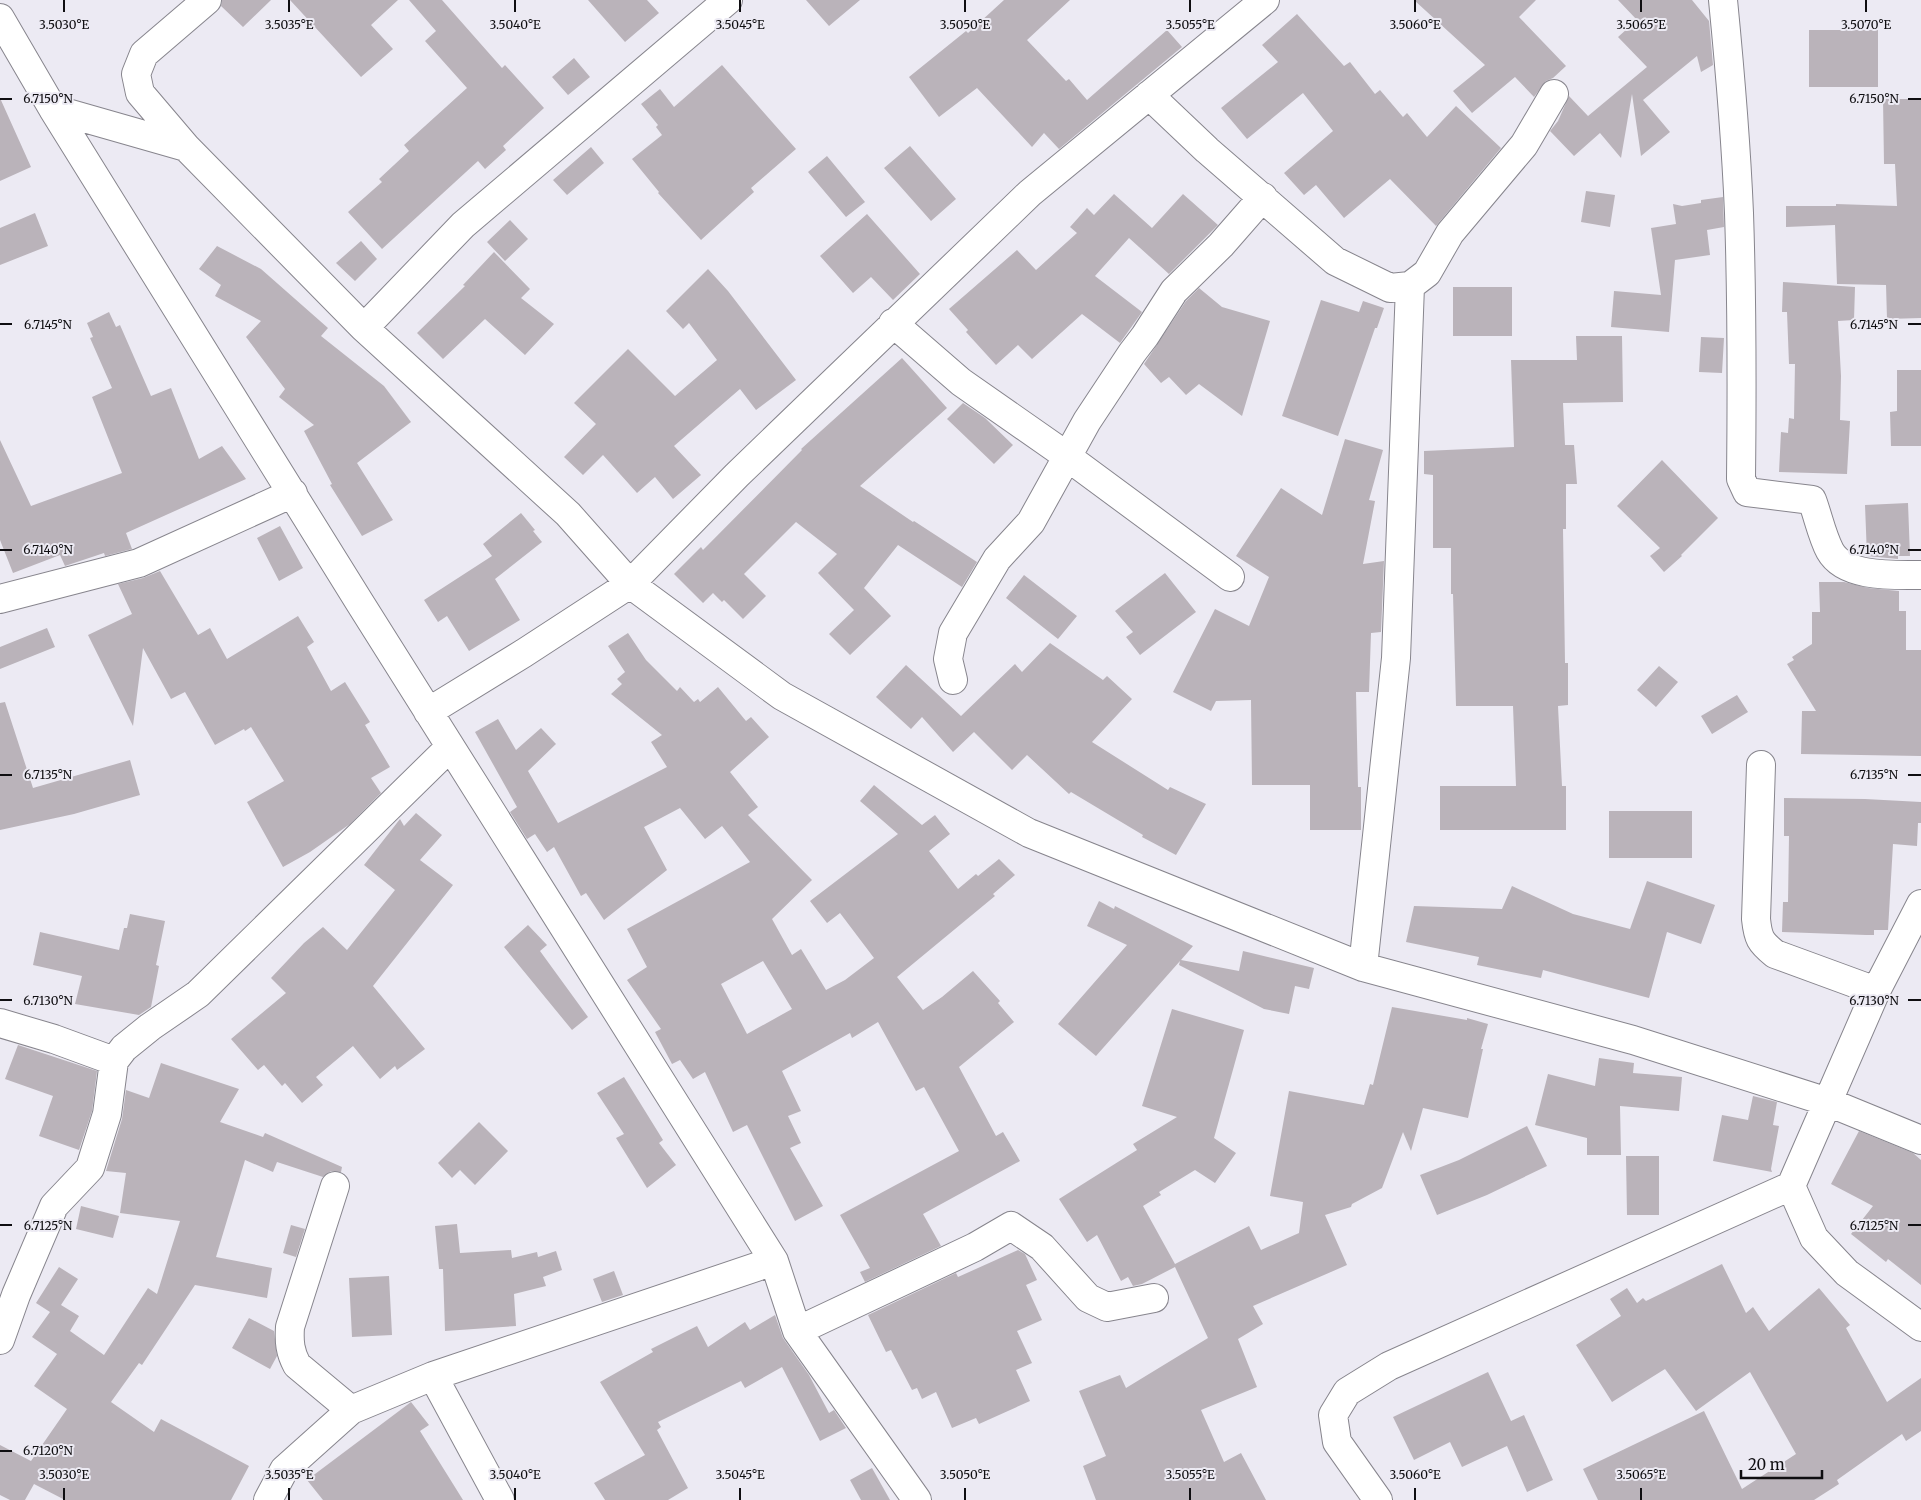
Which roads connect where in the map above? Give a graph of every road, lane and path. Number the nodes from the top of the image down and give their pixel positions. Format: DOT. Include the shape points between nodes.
graph roads {
  1 [pos="207,0"];
  2 [pos="728,0"];
  3 [pos="1265,0"];
  4 [pos="1723,0"];
  5 [pos="0,18"];
  6 [pos="1554,94"];
  7 [pos="1149,96"];
  8 [pos="53,109"];
  9 [pos="186,147"];
  10 [pos="1263,197"];
  11 [pos="1410,286"];
  12 [pos="893,323"];
  13 [pos="364,328"];
  14 [pos="1068,458"];
  15 [pos="292,493"];
  16 [pos="1921,576"];
  17 [pos="1230,577"];
  18 [pos="630,584"];
  19 [pos="0,599"];
  20 [pos="953,680"];
  21 [pos="428,712"];
  22 [pos="450,747"];
  23 [pos="1761,765"];
  24 [pos="1921,904"];
  25 [pos="1363,967"];
  26 [pos="1876,991"];
  27 [pos="0,1023"];
  28 [pos="114,1061"];
  29 [pos="1828,1102"];
  30 [pos="1921,1140"];
  31 [pos="335,1186"];
  32 [pos="1791,1186"];
  33 [pos="774,1261"];
  34 [pos="1154,1298"];
  35 [pos="1921,1326"];
  36 [pos="798,1331"];
  37 [pos="0,1340"];
  38 [pos="433,1376"];
  39 [pos="351,1410"];
  40 [pos="268,1500"];
  41 [pos="500,1500"];
  42 [pos="917,1500"];
  43 [pos="1378,1500"];
  1 -- 9 [label="street" via="144,54 136,74 140,93"];
  2 -- 13 [label="street" via="463,225"];
  3 -- 7 [label="street"];
  4 -- 16 [label="street" via="1739,211 1741,479 1747,492 1812,500 1830,551 1839,563 1861,572"];
  5 -- 8 [label="street"];
  6 -- 11 [label="street" via="1524,144 1450,233 1427,273"];
  7 -- 10 [label="street"];
  7 -- 12 [label="street" via="1030,193"];
  8 -- 9 [label="street"];
  8 -- 15 [label="street"];
  9 -- 13 [label="street"];
  10 -- 11 [label="street" via="1335,261 1390,288"];
  10 -- 14 [label="street" via="1221,246 1174,290 1087,421"];
  11 -- 25 [label="street" via="1396,658"];
  12 -- 14 [label="street" via="960,382"];
  12 -- 18 [label="street"];
  13 -- 18 [label="street" via="568,514"];
  14 -- 17 [label="street"];
  14 -- 20 [label="street" via="1031,522 998,559 953,633 948,659"];
  15 -- 19 [label="street" via="139,563"];
  15 -- 21 [label="street"];
  18 -- 21 [label="street"];
  18 -- 25 [label="street" via="782,696 1029,833"];
  21 -- 22 [label="street"];
  22 -- 28 [label="street" via="198,994 150,1027 124,1048"];
  22 -- 33 [label="street"];
  23 -- 26 [label="street" via="1758,936 1775,954"];
  24 -- 26 [label="street"];
  25 -- 29 [label="street" via="1633,1040"];
  26 -- 29 [label="street"];
  27 -- 28 [label="street"];
  28 -- 37 [label="street" via="107,1114 90,1168 54,1206"];
  29 -- 30 [label="street"];
  29 -- 32 [label="street"];
  31 -- 39 [label="street" via="290,1327 289,1344 298,1365"];
  32 -- 35 [label="street" via="1814,1238 1847,1273"];
  32 -- 43 [label="street" via="1389,1366 1347,1392 1333,1415 1337,1442"];
  33 -- 36 [label="street"];
  33 -- 38 [label="street"];
  34 -- 36 [label="street" via="1107,1307 1088,1298 1042,1247 1010,1226 975,1248"];
  36 -- 42 [label="street"];
  38 -- 39 [label="street"];
  38 -- 41 [label="street"];
  39 -- 40 [label="street" via="284,1470"];
}
